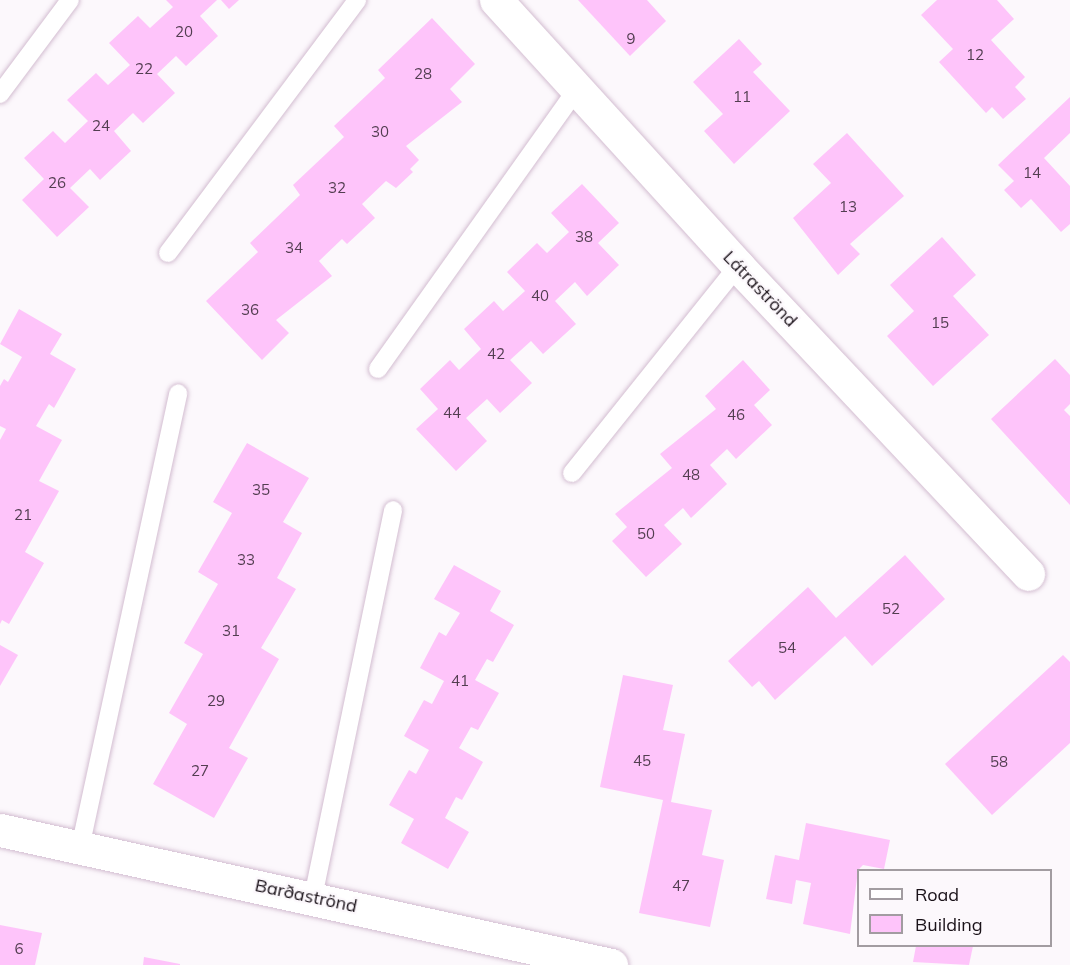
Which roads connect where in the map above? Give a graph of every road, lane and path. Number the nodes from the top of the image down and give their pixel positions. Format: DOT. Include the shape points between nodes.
graph roads {
  1 [pos="70,0"];
  2 [pos="357,0"];
  3 [pos="496,0"];
  4 [pos="577,89"];
  5 [pos="0,94"];
  6 [pos="168,253"];
  7 [pos="738,266"];
  8 [pos="378,369"];
  9 [pos="178,393"];
  10 [pos="572,473"];
  11 [pos="393,510"];
  12 [pos="1028,574"];
  13 [pos="0,831"];
  14 [pos="80,848"];
  15 [pos="313,897"];
  16 [pos="611,965"];
  1 -- 5 [label="lane"];
  2 -- 6 [label="lane"];
  3 -- 4 [label="street, Látraströnd"];
  4 -- 7 [label="street, Látraströnd"];
  4 -- 8 [label="lane"];
  7 -- 10 [label="lane"];
  7 -- 12 [label="street, Látraströnd"];
  9 -- 14 [label="lane"];
  11 -- 15 [label="lane"];
  13 -- 14 [label="street, Barðaströnd"];
  14 -- 15 [label="street, Barðaströnd"];
  15 -- 16 [label="street, Barðaströnd"];
}
